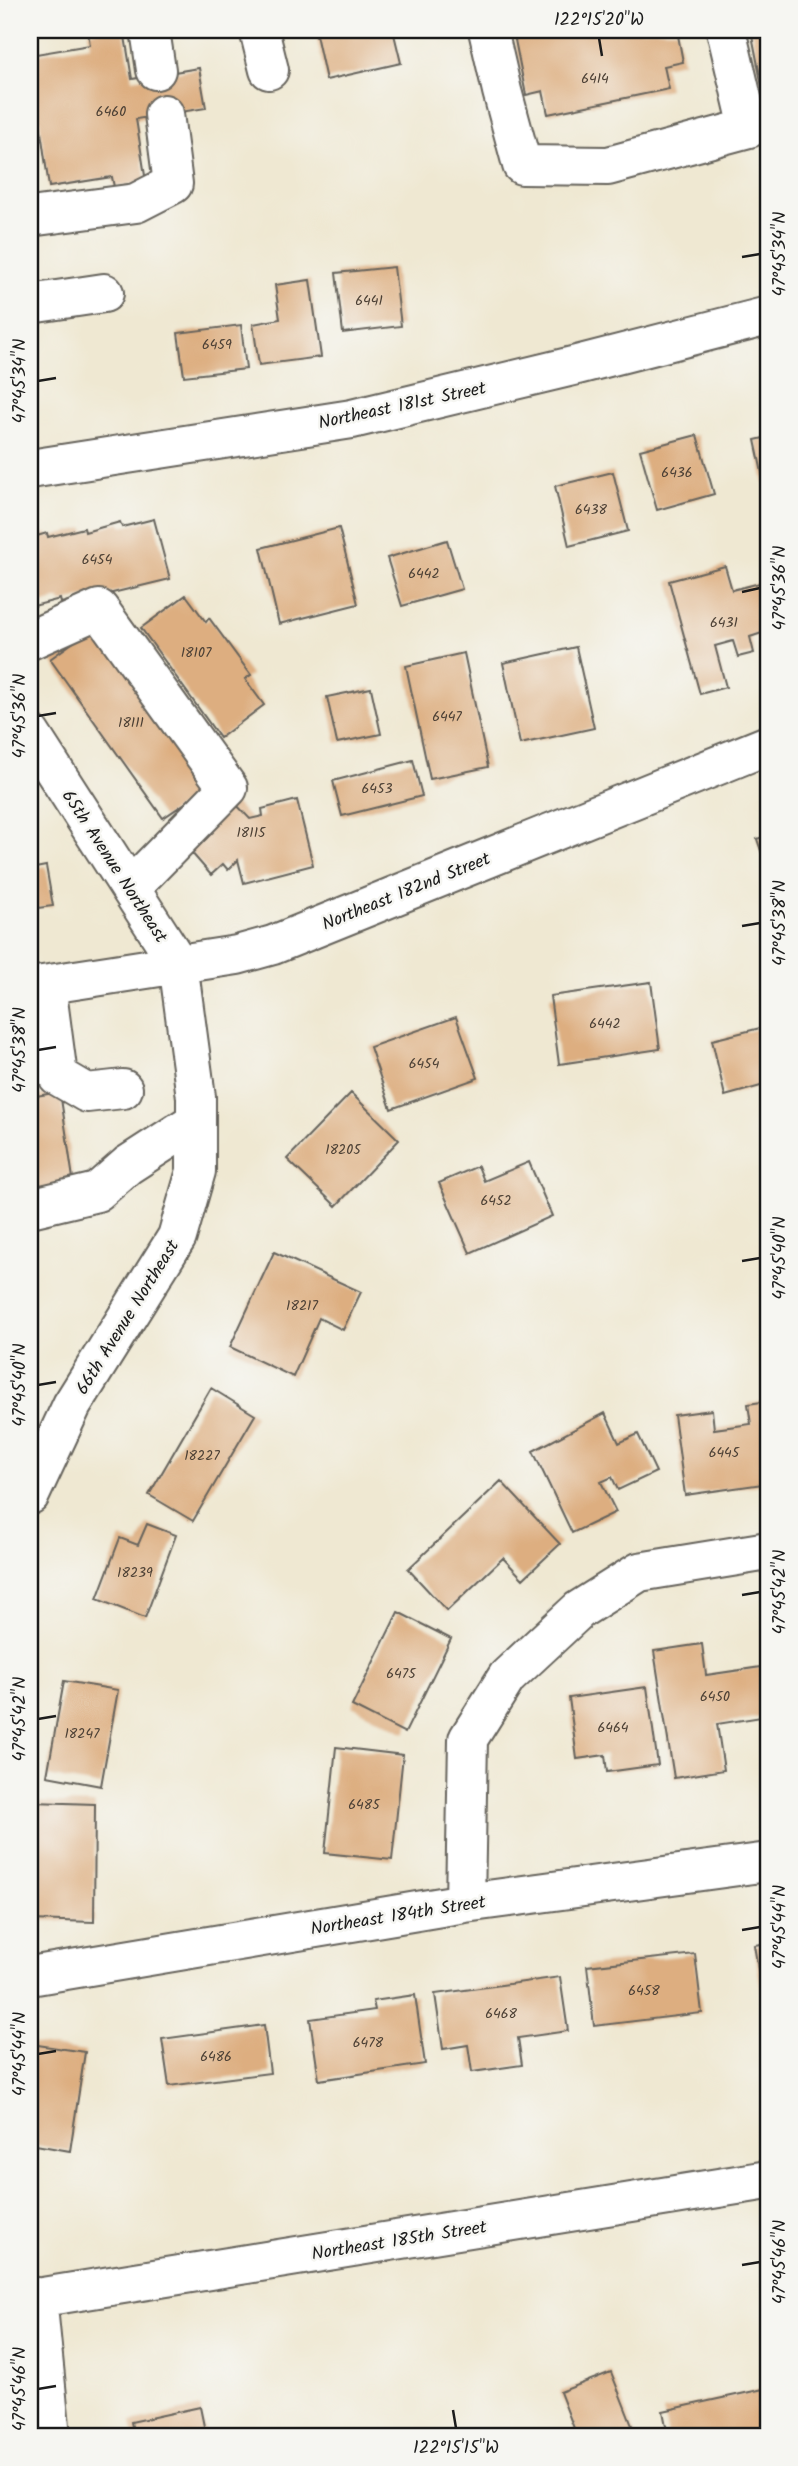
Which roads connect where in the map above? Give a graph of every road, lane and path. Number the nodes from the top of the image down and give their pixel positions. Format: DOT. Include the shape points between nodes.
graph roads {
  1 [pos="150,30"];
  2 [pos="259,30"];
  3 [pos="488,30"];
  4 [pos="726,30"];
  5 [pos="156,70"];
  6 [pos="269,70"];
  7 [pos="164,114"];
  8 [pos="759,127"];
  9 [pos="30,217"];
  10 [pos="104,293"];
  11 [pos="30,304"];
  12 [pos="768,316"];
  13 [pos="30,469"];
  14 [pos="30,640"];
  15 [pos="32,741"];
  16 [pos="768,745"];
  17 [pos="130,888"];
  18 [pos="178,963"];
  19 [pos="38,986"];
  20 [pos="44,1078"];
  21 [pos="123,1089"];
  22 [pos="196,1121"];
  23 [pos="30,1208"];
  24 [pos="30,1495"];
  25 [pos="768,1551"];
  26 [pos="768,1862"];
  27 [pos="465,1903"];
  28 [pos="30,1976"];
  29 [pos="768,2180"];
  30 [pos="34,2298"];
  31 [pos="51,2436"];
  1 -- 5 [label="street"];
  2 -- 6 [label="street"];
  3 -- 8 [label="street" via="522,165 608,166"];
  4 -- 8 [label="street"];
  7 -- 9 [label="street" via="173,184 136,203"];
  10 -- 11 [label="street"];
  12 -- 13 [label="street, Northeast 181st Street" via="352,419"];
  14 -- 17 [label="street" via="99,608 229,788"];
  15 -- 17 [label="street, 65th Avenue Northeast"];
  16 -- 18 [label="street, Northeast 182nd Street" via="273,945"];
  17 -- 18 [label="street, 65th Avenue Northeast"];
  18 -- 19 [label="street, Northeast 182nd Street"];
  18 -- 22 [label="street, 66th Avenue Northeast"];
  19 -- 20 [label="street"];
  20 -- 21 [label="street" via="87,1093"];
  22 -- 23 [label="street" via="128,1165 97,1192"];
  22 -- 24 [label="street, 66th Avenue Northeast" via="196,1171 177,1237 72,1405"];
  25 -- 27 [label="street" via="639,1572 579,1610 507,1677 468,1739"];
  26 -- 27 [label="street, Northeast 184th Street"];
  27 -- 28 [label="street, Northeast 184th Street"];
  29 -- 30 [label="street, Northeast 185th Street"];
  30 -- 31 [label="street"];
}
